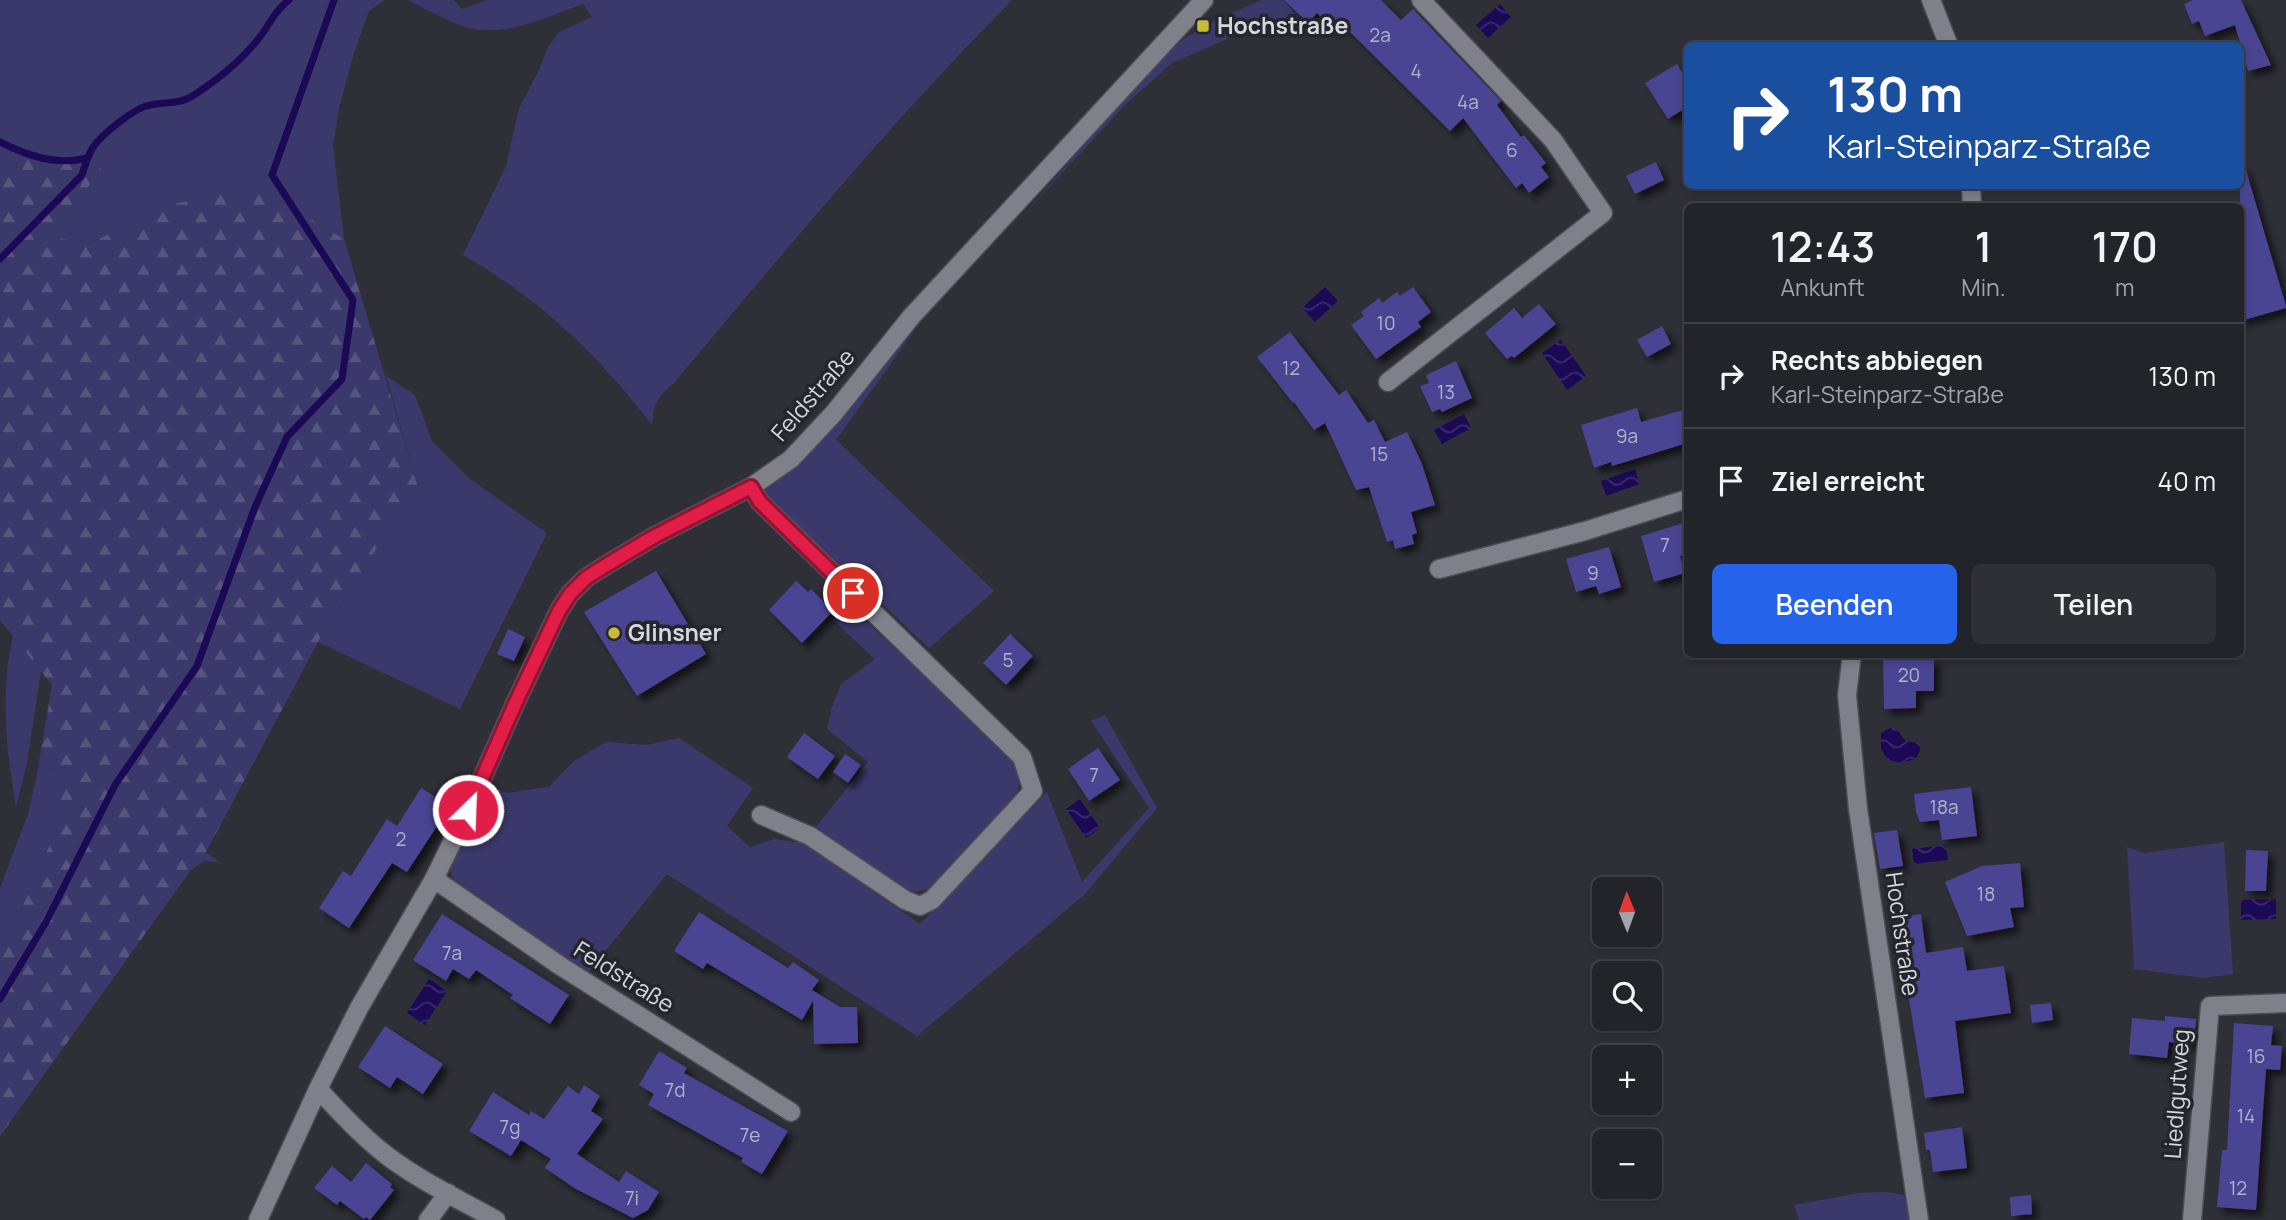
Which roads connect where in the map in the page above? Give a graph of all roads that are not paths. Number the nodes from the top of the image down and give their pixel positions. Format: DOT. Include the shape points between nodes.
graph roads {
  1 [pos="1204,0"];
  2 [pos="1421,0"];
  3 [pos="1931,0"];
  4 [pos="1947,42"];
  5 [pos="1388,383"];
  6 [pos="751,487"];
  7 [pos="1684,500"];
  8 [pos="1439,569"];
  9 [pos="1852,658"];
  10 [pos="761,815"];
  11 [pos="434,879"];
  12 [pos="2286,1003"];
  13 [pos="318,1089"];
  14 [pos="791,1112"];
  15 [pos="448,1194"];
  16 [pos="258,1220"];
  17 [pos="428,1220"];
  18 [pos="496,1220"];
  19 [pos="1919,1220"];
  20 [pos="2192,1220"];
  1 -- 6 [label="street, Feldstraße" via="911,317 813,437"];
  2 -- 5 [label="street" via="1553,140 1603,213"];
  3 -- 4 [label="street"];
  6 -- 10 [label="street" via="760,502 1022,757 1033,791 932,900 920,906 810,836"];
  6 -- 11 [label="street, Feldstraße" via="655,536 586,578 570,594"];
  7 -- 8 [label="street"];
  9 -- 19 [label="street, Hochstraße" via="1847,695 1857,796"];
  11 -- 13 [label="street, Feldstraße"];
  11 -- 14 [label="street, Feldstraße" via="562,967"];
  12 -- 20 [label="street, Liedlgutweg" via="2210,1006"];
  13 -- 15 [label="street" via="381,1151"];
  13 -- 16 [label="street, Feldstraße"];
  15 -- 17 [label="street"];
  15 -- 18 [label="street"];
}
